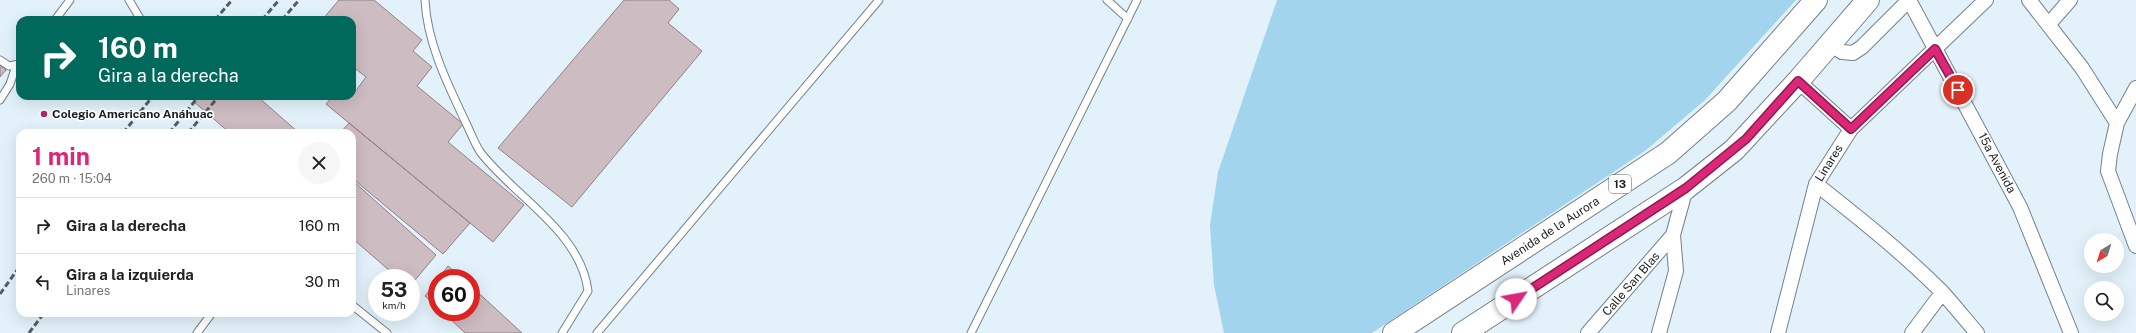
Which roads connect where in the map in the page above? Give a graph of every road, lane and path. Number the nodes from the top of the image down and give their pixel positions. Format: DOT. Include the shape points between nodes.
graph roads {
  1 [pos="70,0"];
  2 [pos="129,0"];
  3 [pos="425,0"];
  4 [pos="879,0"];
  5 [pos="1107,0"];
  6 [pos="1137,0"];
  7 [pos="1816,0"];
  8 [pos="1868,0"];
  9 [pos="1909,0"];
  10 [pos="1986,0"];
  11 [pos="2029,0"];
  12 [pos="2070,0"];
  13 [pos="58,16"];
  14 [pos="139,16"];
  15 [pos="1128,19"];
  16 [pos="2049,24"];
  17 [pos="1830,44"];
  18 [pos="1935,49"];
  19 [pos="0,60"];
  20 [pos="16,65"];
  21 [pos="16,70"];
  22 [pos="1798,81"];
  23 [pos="2136,88"];
  24 [pos="0,100"];
  25 [pos="2116,123"];
  26 [pos="1851,129"];
  27 [pos="1816,184"];
  28 [pos="1686,188"];
  29 [pos="1673,235"];
  30 [pos="2136,246"];
  31 [pos="1942,293"];
  32 [pos="356,308"];
  33 [pos="209,317"];
  34 [pos="197,333"];
  35 [pos="387,333"];
  36 [pos="562,333"];
  37 [pos="597,333"];
  38 [pos="971,333"];
  39 [pos="1394,333"];
  40 [pos="1463,333"];
  41 [pos="1588,333"];
  42 [pos="1659,333"];
  43 [pos="1778,333"];
  44 [pos="1912,333"];
  45 [pos="1977,333"];
  46 [pos="2072,333"];
  1 -- 13 [label="lane"];
  2 -- 14 [label="lane"];
  3 -- 36 [label="lane" via="426,16 434,47 453,96 481,153 553,225 582,267 588,291"];
  4 -- 37 [label="lane"];
  5 -- 15 [label="lane"];
  6 -- 15 [label="lane"];
  7 -- 39 [label="main road, Avenida de la Aurora / 13" via="1726,102 1668,153"];
  8 -- 17 [label="main road"];
  9 -- 17 [label="street" via="1853,53 1842,52"];
  9 -- 18 [label="street, 15a Avenida"];
  10 -- 18 [label="street, Linares"];
  11 -- 16 [label="street"];
  12 -- 16 [label="street"];
  15 -- 38 [label="lane"];
  16 -- 25 [label="street" via="2082,68"];
  17 -- 22 [label="main road"];
  18 -- 26 [label="street, Linares"];
  18 -- 46 [label="street, 15a Avenida" via="2020,207"];
  19 -- 20 [label="lane" via="9,66"];
  21 -- 24 [label="lane"];
  22 -- 26 [label="street"];
  22 -- 28 [label="main road" via="1746,139"];
  23 -- 25 [label="street"];
  25 -- 30 [label="street" via="2108,171"];
  26 -- 27 [label="street, Linares" via="1825,166"];
  27 -- 31 [label="street" via="1874,231"];
  27 -- 43 [label="street, Linares"];
  28 -- 29 [label="street"];
  28 -- 40 [label="main road"];
  29 -- 41 [label="street, Calle San Blas"];
  29 -- 42 [label="street" via="1676,271"];
  31 -- 44 [label="street"];
  31 -- 45 [label="street"];
  32 -- 35 [label="lane"];
  33 -- 34 [label="lane"];
}
